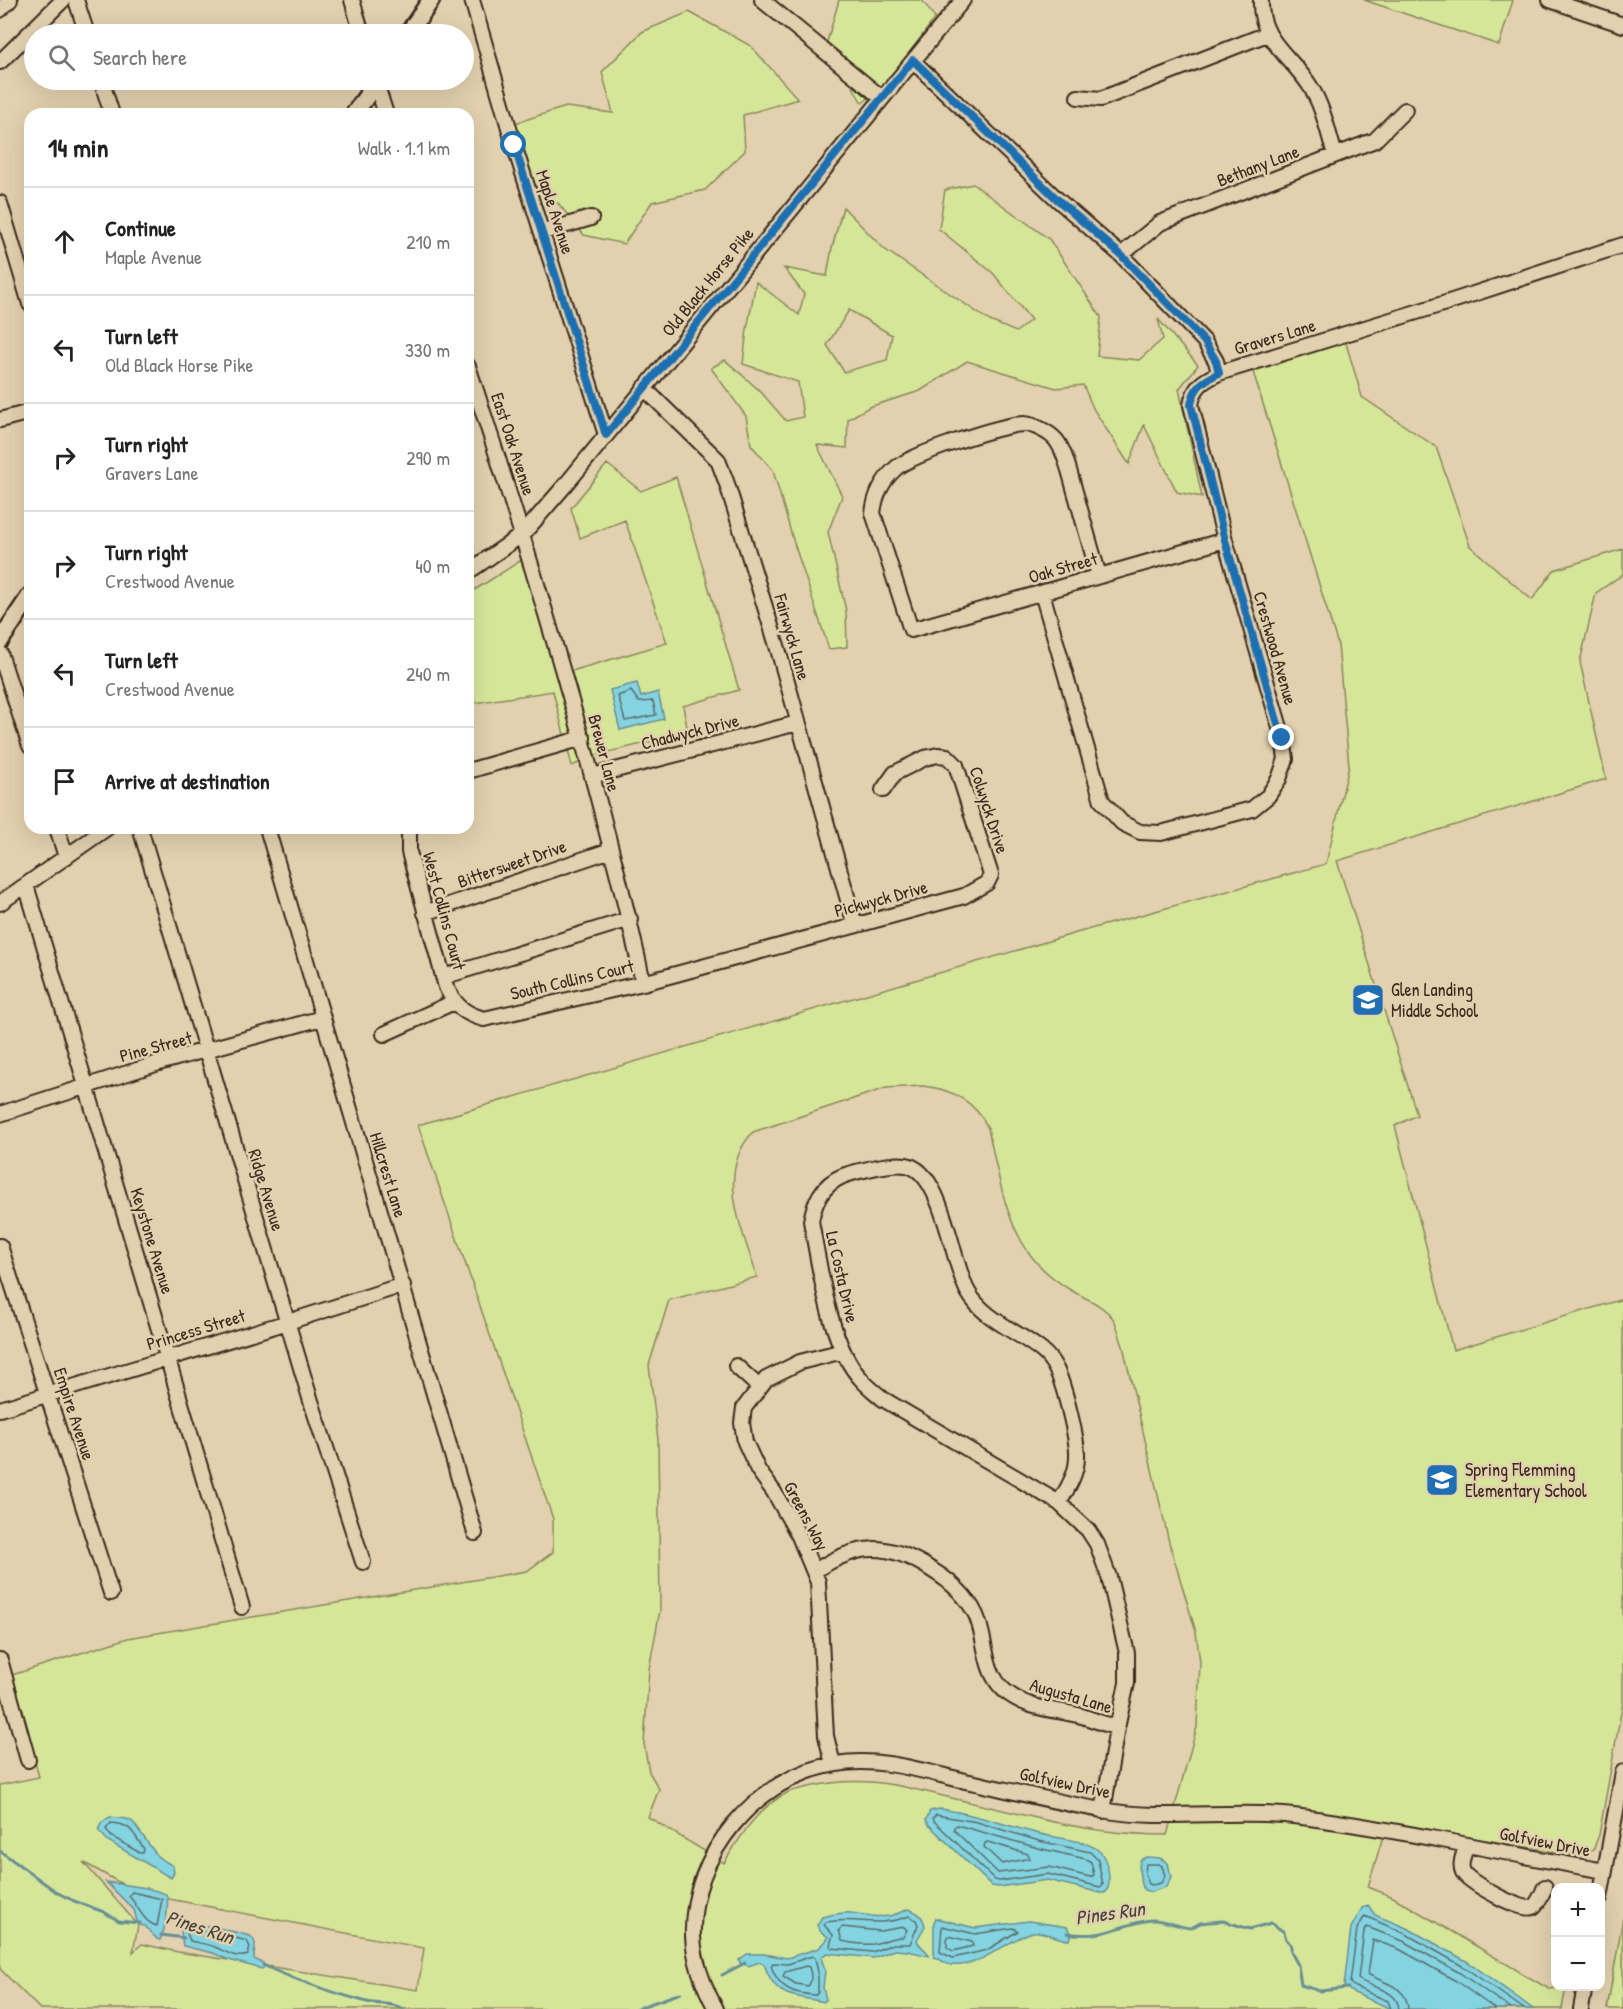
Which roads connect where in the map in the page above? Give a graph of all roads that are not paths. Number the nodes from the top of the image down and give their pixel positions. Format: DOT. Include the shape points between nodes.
graph roads {
  1 [pos="10,0"];
  2 [pos="63,0"];
  3 [pos="76,0"];
  4 [pos="352,0"];
  5 [pos="431,0"];
  6 [pos="472,0"];
  7 [pos="762,0"];
  8 [pos="963,0"];
  9 [pos="1262,0"];
  10 [pos="1550,0"];
  11 [pos="0,10"];
  12 [pos="39,24"];
  13 [pos="84,24"];
  14 [pos="359,24"];
  15 [pos="415,24"];
  16 [pos="1623,25"];
  17 [pos="1267,34"];
  18 [pos="24,38"];
  19 [pos="913,60"];
  20 [pos="0,62"];
  21 [pos="104,90"];
  22 [pos="370,90"];
  23 [pos="379,90"];
  24 [pos="1078,98"];
  25 [pos="882,99"];
  26 [pos="110,108"];
  27 [pos="358,108"];
  28 [pos="384,108"];
  29 [pos="1405,110"];
  30 [pos="1335,155"];
  31 [pos="0,203"];
  32 [pos="591,218"];
  33 [pos="543,232"];
  34 [pos="1623,245"];
  35 [pos="1121,255"];
  36 [pos="24,284"];
  37 [pos="1219,373"];
  38 [pos="474,384"];
  39 [pos="645,388"];
  40 [pos="24,414"];
  41 [pos="0,420"];
  42 [pos="606,435"];
  43 [pos="523,534"];
  44 [pos="1225,540"];
  45 [pos="474,568"];
  46 [pos="1099,576"];
  47 [pos="1042,592"];
  48 [pos="24,605"];
  49 [pos="0,640"];
  50 [pos="0,653"];
  51 [pos="798,723"];
  52 [pos="24,727"];
  53 [pos="583,738"];
  54 [pos="474,769"];
  55 [pos="592,776"];
  56 [pos="883,790"];
  57 [pos="59,834"];
  58 [pos="99,834"];
  59 [pos="143,834"];
  60 [pos="269,834"];
  61 [pos="409,834"];
  62 [pos="611,850"];
  63 [pos="66,857"];
  64 [pos="989,878"];
  65 [pos="26,885"];
  66 [pos="0,903"];
  67 [pos="425,913"];
  68 [pos="630,919"];
  69 [pos="855,925"];
  70 [pos="776,946"];
  71 [pos="443,977"];
  72 [pos="643,983"];
  73 [pos="454,1002"];
  74 [pos="322,1018"];
  75 [pos="384,1034"];
  76 [pos="205,1052"];
  77 [pos="87,1085"];
  78 [pos="0,1114"];
  79 [pos="0,1246"];
  80 [pos="403,1285"];
  81 [pos="288,1322"];
  82 [pos="843,1351"];
  83 [pos="168,1357"];
  84 [pos="736,1366"];
  85 [pos="759,1387"];
  86 [pos="49,1394"];
  87 [pos="0,1409"];
  88 [pos="1059,1503"];
  89 [pos="475,1533"];
  90 [pos="363,1562"];
  91 [pos="814,1571"];
  92 [pos="111,1593"];
  93 [pos="242,1607"];
  94 [pos="0,1660"];
  95 [pos="1117,1728"];
  96 [pos="28,1760"];
  97 [pos="833,1764"];
  98 [pos="1623,1772"];
  99 [pos="1103,1811"];
  100 [pos="1467,1845"];
  101 [pos="1605,1871"];
  102 [pos="1603,1883"];
  103 [pos="1545,1887"];
  104 [pos="1584,1991"];
  105 [pos="716,2009"];
  106 [pos="1581,2009"];
  1 -- 11 [label="street"];
  2 -- 12 [label="street"];
  3 -- 13 [label="street"];
  4 -- 14 [label="street"];
  5 -- 15 [label="main road"];
  6 -- 33 [label="street, Maple Avenue"];
  7 -- 25 [label="street"];
  8 -- 19 [label="street, Old Black Horse Pike"];
  9 -- 17 [label="street"];
  10 -- 16 [label="street"];
  17 -- 24 [label="street" via="1101,99"];
  17 -- 30 [label="street" via="1310,86"];
  18 -- 20 [label="street"];
  19 -- 25 [label="street, Old Black Horse Pike"];
  19 -- 35 [label="street, Gravers Lane"];
  21 -- 26 [label="street"];
  22 -- 27 [label="main road"];
  23 -- 28 [label="street"];
  25 -- 39 [label="street, Old Black Horse Pike"];
  29 -- 30 [label="street, Bethany Lane" via="1375,140"];
  30 -- 35 [label="street, Bethany Lane" via="1160,223"];
  31 -- 36 [label="street"];
  32 -- 33 [label="street"];
  33 -- 42 [label="street, Maple Avenue"];
  34 -- 37 [label="street, Gravers Lane"];
  35 -- 37 [label="street, Gravers Lane" via="1204,341"];
  37 -- 44 [label="street, Crestwood Avenue" via="1198,385 1191,405"];
  38 -- 43 [label="street, East Oak Avenue"];
  39 -- 42 [label="street, Old Black Horse Pike"];
  39 -- 51 [label="street, Fairwyck Lane" via="717,460"];
  40 -- 41 [label="street"];
  42 -- 43 [label="street, Old Black Horse Pike"];
  43 -- 45 [label="street, Old Black Horse Pike"];
  43 -- 53 [label="street, Brewer Lane"];
  44 -- 46 [label="street, Oak Street"];
  44 -- 47 [label="street, Crestwood Avenue" via="1286,759 1268,796 1252,809 1161,833 1140,832 1122,824 1102,801"];
  46 -- 47 [label="street, Oak Street"];
  46 -- 47 [label="street, Oak Street" via="1068,466 1056,440 1041,430 1026,424 1008,426 920,455 896,467 884,482 875,498 873,513 911,630"];
  48 -- 49 [label="main road"];
  50 -- 52 [label="street"];
  51 -- 55 [label="street, Chadwyck Drive"];
  51 -- 69 [label="street, Fairwyck Lane"];
  53 -- 54 [label="street"];
  53 -- 55 [label="street, Brewer Lane"];
  55 -- 62 [label="street, Brewer Lane"];
  56 -- 64 [label="street, Colwyck Drive" via="895,773 925,758 947,756 956,765 991,874"];
  57 -- 63 [label="street"];
  58 -- 63 [label="street"];
  59 -- 76 [label="street, Ridge Avenue"];
  60 -- 74 [label="street, Hillcrest Lane"];
  61 -- 67 [label="street, West Collins Court" via="409,852"];
  62 -- 67 [label="street, Bittersweet Drive"];
  62 -- 68 [label="street, Brewer Lane"];
  63 -- 65 [label="street"];
  64 -- 69 [label="street, Pickwyck Drive" via="980,889 964,896"];
  65 -- 66 [label="street"];
  65 -- 77 [label="street, Keystone Avenue"];
  67 -- 71 [label="street, West Collins Court"];
  68 -- 71 [label="street"];
  68 -- 72 [label="street, Brewer Lane"];
  69 -- 70 [label="street, Pickwyck Drive"];
  70 -- 72 [label="street, South Collins Court"];
  71 -- 73 [label="street, West Collins Court"];
  72 -- 73 [label="street, South Collins Court" via="484,1019 471,1016"];
  73 -- 75 [label="street"];
  74 -- 76 [label="street, Pine Street"];
  74 -- 80 [label="street, Hillcrest Lane"];
  76 -- 77 [label="street, Pine Street"];
  76 -- 81 [label="street, Ridge Avenue"];
  77 -- 78 [label="street, Pine Street"];
  77 -- 83 [label="street, Keystone Avenue"];
  79 -- 86 [label="street, Empire Avenue"];
  80 -- 81 [label="street, Princess Street"];
  80 -- 89 [label="street, Hillcrest Lane"];
  81 -- 83 [label="street, Princess Street"];
  81 -- 90 [label="street, Ridge Avenue"];
  82 -- 85 [label="street, Greens Way" via="800,1362 766,1379"];
  82 -- 88 [label="street, La Costa Drive" via="861,1379 883,1399"];
  82 -- 88 [label="street, La Costa Drive" via="828,1307 811,1221 813,1208 823,1189 840,1176 870,1168 908,1165 928,1181 967,1290 977,1305 1044,1353 1056,1369 1078,1457 1074,1476"];
  83 -- 86 [label="street, Princess Street"];
  83 -- 93 [label="street, Keystone Avenue"];
  84 -- 85 [label="street"];
  85 -- 91 [label="street, Greens Way" via="744,1408 745,1442 799,1536"];
  86 -- 87 [label="street, Princess Street"];
  86 -- 92 [label="street, Empire Avenue"];
  88 -- 95 [label="street, La Costa Drive" via="1088,1530 1109,1577 1127,1653 1127,1683"];
  91 -- 95 [label="street, Augusta Lane" via="834,1558 871,1549 898,1551 922,1563 963,1595 975,1614 986,1657 1003,1689 1037,1708"];
  91 -- 97 [label="street, Greens Way" via="818,1582 826,1736"];
  94 -- 96 [label="street"];
  95 -- 99 [label="street, La Costa Drive"];
  97 -- 99 [label="street, Golfview Drive" via="865,1760 903,1766"];
  97 -- 105 [label="street, Golfview Drive" via="786,1780 756,1800 712,1857 701,1881 692,1935 696,1961"];
  98 -- 101 [label="street"];
  99 -- 100 [label="street, Golfview Drive" via="1143,1815 1282,1815"];
  100 -- 101 [label="street, Golfview Drive"];
  100 -- 103 [label="street" via="1463,1872 1490,1892 1529,1908"];
  101 -- 102 [label="street"];
  104 -- 106 [label="street"];
}
